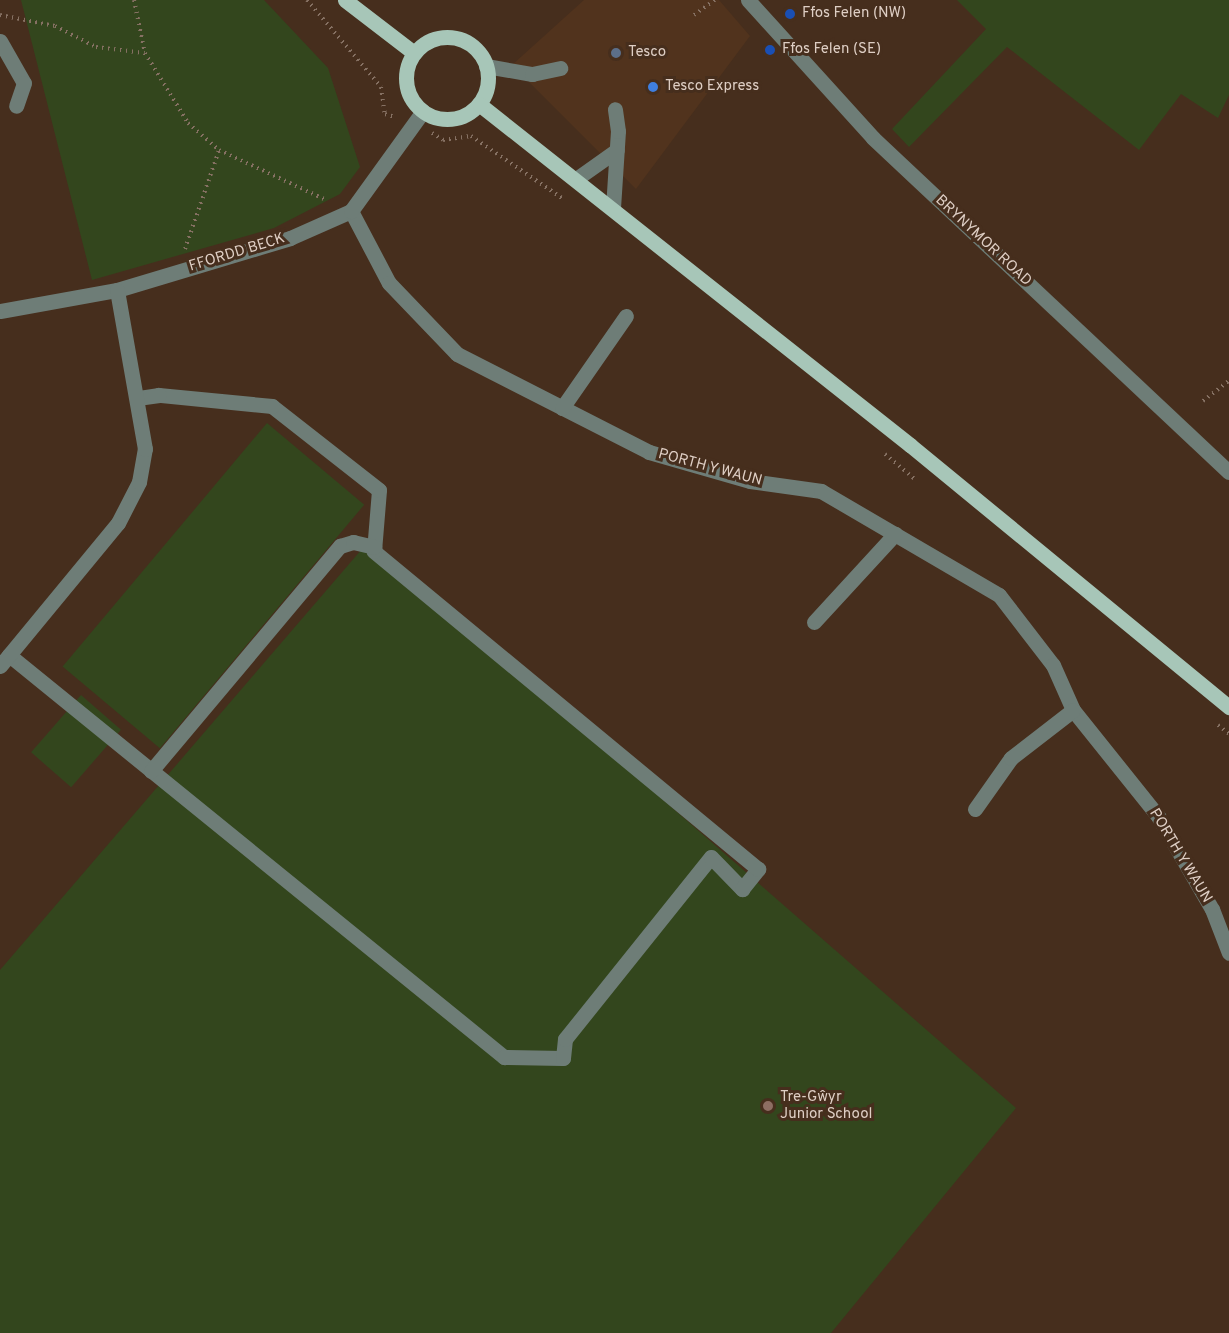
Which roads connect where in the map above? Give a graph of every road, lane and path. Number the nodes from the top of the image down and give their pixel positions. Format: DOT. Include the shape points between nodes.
graph roads {
  1 [pos="134,0"];
  2 [pos="307,0"];
  3 [pos="345,0"];
  4 [pos="715,0"];
  5 [pos="748,0"];
  6 [pos="0,15"];
  7 [pos="694,15"];
  8 [pos="4,45"];
  9 [pos="146,53"];
  10 [pos="414,53"];
  11 [pos="486,66"];
  12 [pos="560,68"];
  13 [pos="478,104"];
  14 [pos="16,106"];
  15 [pos="615,109"];
  16 [pos="419,117"];
  17 [pos="219,150"];
  18 [pos="617,150"];
  19 [pos="576,179"];
  20 [pos="570,204"];
  21 [pos="612,208"];
  22 [pos="351,211"];
  23 [pos="177,272"];
  24 [pos="117,290"];
  25 [pos="0,311"];
  26 [pos="626,316"];
  27 [pos="1229,381"];
  28 [pos="136,398"];
  29 [pos="1203,401"];
  30 [pos="562,408"];
  31 [pos="881,450"];
  32 [pos="1229,472"];
  33 [pos="918,480"];
  34 [pos="895,534"];
  35 [pos="374,547"];
  36 [pos="814,622"];
  37 [pos="4,660"];
  38 [pos="1229,706"];
  39 [pos="1073,710"];
  40 [pos="1212,719"];
  41 [pos="1229,734"];
  42 [pos="151,771"];
  43 [pos="975,809"];
  44 [pos="1229,953"];
  1 -- 9 [label="path"];
  2 -- 16 [label="path" via="381,87 386,114"];
  3 -- 10 [label="main road"];
  4 -- 7 [label="path"];
  5 -- 32 [label="street, BRYNYMOR ROAD" via="873,138"];
  6 -- 9 [label="path" via="55,26 96,47"];
  8 -- 14 [label="street" via="24,83"];
  9 -- 17 [label="path" via="188,123"];
  10 -- 11 [label="main road" via="435,38 454,38 472,45"];
  10 -- 16 [label="main road" via="407,71 408,90"];
  11 -- 12 [label="street" via="532,74"];
  11 -- 13 [label="main road" via="487,86"];
  13 -- 16 [label="main road" via="458,117"];
  13 -- 19 [label="main road"];
  15 -- 18 [label="street"];
  16 -- 20 [label="path" via="443,140 471,136"];
  16 -- 22 [label="street"];
  17 -- 22 [label="path"];
  17 -- 23 [label="path"];
  18 -- 19 [label="street"];
  18 -- 21 [label="street"];
  19 -- 21 [label="main road"];
  21 -- 38 [label="main road"];
  22 -- 23 [label="street, FFORDD BECK" via="290,238"];
  22 -- 30 [label="street, PORTH Y WAUN" via="389,283 457,354"];
  23 -- 24 [label="street, FFORDD BECK"];
  24 -- 25 [label="street, FFORDD BECK"];
  24 -- 28 [label="street"];
  26 -- 30 [label="street"];
  27 -- 29 [label="path"];
  28 -- 35 [label="street" via="159,395 272,406 379,490"];
  28 -- 37 [label="street" via="145,449 139,482 118,523"];
  30 -- 34 [label="street, PORTH Y WAUN" via="649,452 750,481 821,491"];
  31 -- 33 [label="path"];
  34 -- 36 [label="street"];
  34 -- 39 [label="street, PORTH Y WAUN" via="999,595 1053,665"];
  35 -- 42 [label="street" via="353,542 340,546"];
  35 -- 42 [label="street" via="758,868 742,889 711,857 565,1039 563,1058 504,1057"];
  37 -- 42 [label="street"];
  39 -- 43 [label="street" via="1011,758"];
  39 -- 44 [label="street, PORTH Y WAUN" via="1158,816 1212,909"];
  40 -- 41 [label="path"];
}
